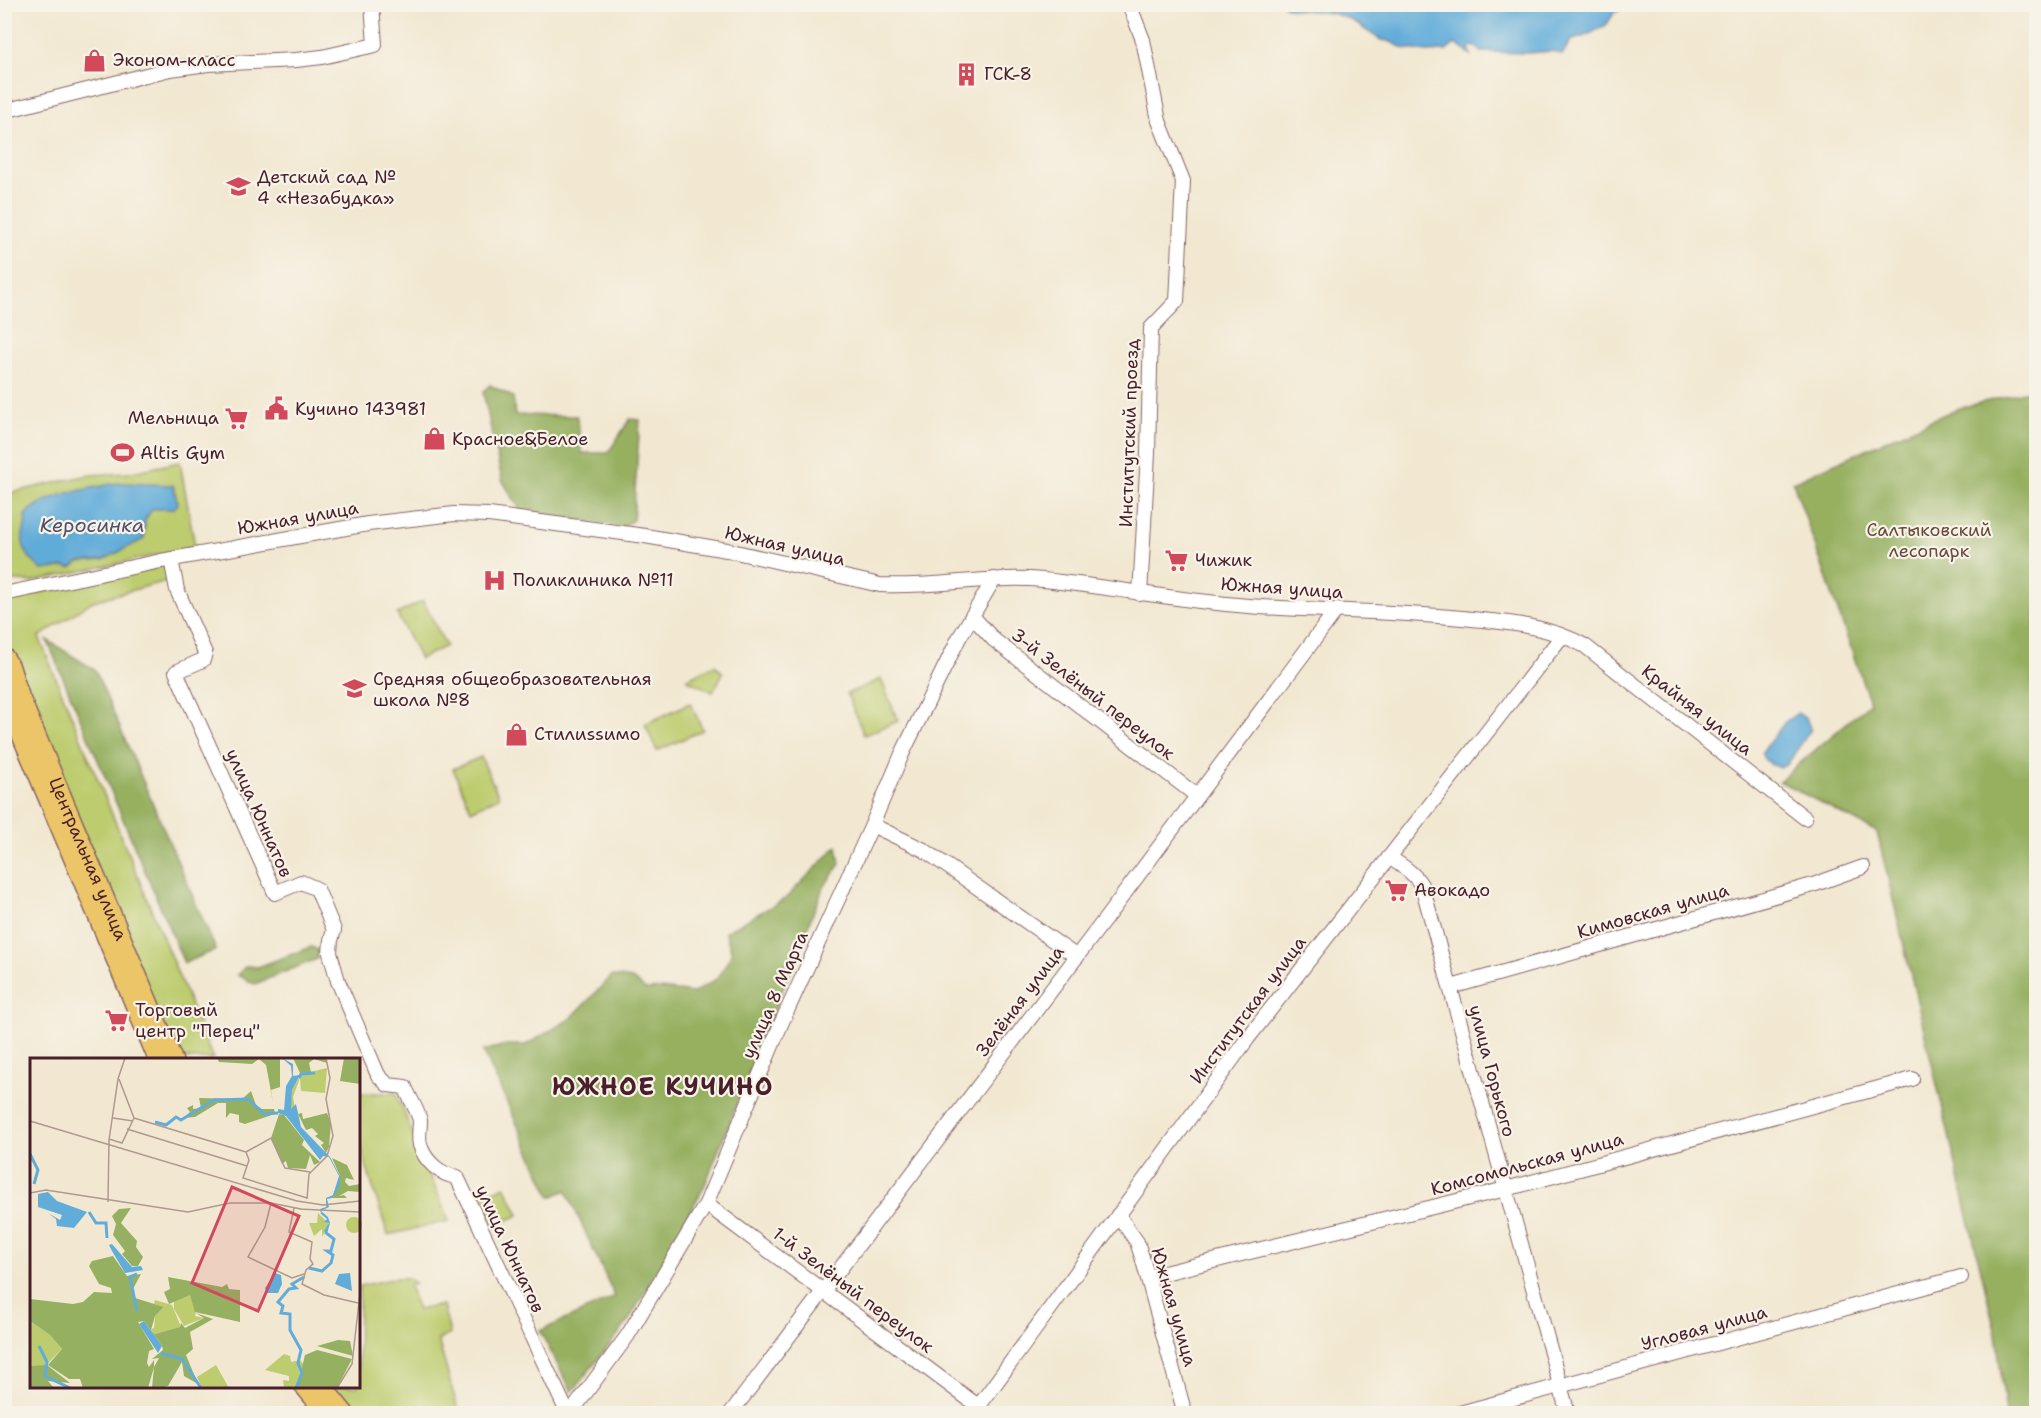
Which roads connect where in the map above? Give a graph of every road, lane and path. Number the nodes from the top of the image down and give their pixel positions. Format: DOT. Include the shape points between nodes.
graph roads {
  1 [pos="372,4"];
  2 [pos="1129,4"];
  3 [pos="4,111"];
  4 [pos="171,559"];
  5 [pos="994,579"];
  6 [pos="4,594"];
  7 [pos="1140,594"];
  8 [pos="1337,609"];
  9 [pos="972,616"];
  10 [pos="1562,636"];
  11 [pos="4,657"];
  12 [pos="4,694"];
  13 [pos="1197,796"];
  14 [pos="1805,818"];
  15 [pos="872,825"];
  16 [pos="1389,857"];
  17 [pos="1863,867"];
  18 [pos="111,931"];
  19 [pos="1077,957"];
  20 [pos="1451,987"];
  21 [pos="158,1058"];
  22 [pos="173,1058"];
  23 [pos="1912,1079"];
  24 [pos="1506,1189"];
  25 [pos="706,1204"];
  26 [pos="1118,1215"];
  27 [pos="1148,1277"];
  28 [pos="1961,1277"];
  29 [pos="823,1290"];
  30 [pos="1560,1385"];
  31 [pos="306,1388"];
  32 [pos="324,1388"];
  33 [pos="976,1409"];
  34 [pos="327,1413"];
  35 [pos="345,1413"];
  36 [pos="569,1413"];
  37 [pos="730,1413"];
  38 [pos="1185,1413"];
  39 [pos="1456,1413"];
  40 [pos="1568,1413"];
  1 -- 3 [label="street" via="375,45 304,59 170,69"];
  2 -- 7 [label="street, Институтский проезд" via="1143,40 1159,121 1183,181 1177,301 1151,328"];
  4 -- 5 [label="street, Южная улица" via="368,524 489,514 727,550 880,585 905,587"];
  4 -- 6 [label="street, Южная улица"];
  4 -- 36 [label="street, улица Юннатов" via="177,590 205,653 203,660 176,672 275,893 301,882 317,889 334,930 330,953 338,981 378,1075 388,1085 405,1086 420,1121 420,1144 426,1157 437,1169 457,1177"];
  5 -- 7 [label="street, Южная улица" via="1043,580"];
  5 -- 9 [label="street, улица 8 Марта"];
  7 -- 8 [label="street, Южная улица" via="1271,607"];
  8 -- 10 [label="street, Южная улица" via="1521,623"];
  8 -- 13 [label="street, Зелёная улица"];
  9 -- 13 [label="street, 3-й Зелёный переулок" via="994,640"];
  9 -- 15 [label="street, улица 8 Марта" via="902,754"];
  10 -- 14 [label="street, Крайняя улица" via="1585,646"];
  10 -- 16 [label="street, Институтская улица"];
  11 -- 18 [label="main road, Центральная улица"];
  12 -- 18 [label="main road, Центральная улица"];
  13 -- 19 [label="street, Зелёная улица"];
  15 -- 19 [label="street" via="924,849"];
  15 -- 25 [label="street, улица 8 Марта" via="781,1024"];
  16 -- 20 [label="street, улица Горького" via="1420,881 1424,889"];
  16 -- 26 [label="street, Институтская улица" via="1248,1038"];
  17 -- 20 [label="street, Кимовская улица" via="1813,885"];
  18 -- 21 [label="main road, Центральная улица"];
  18 -- 22 [label="main road, Центральная улица"];
  19 -- 29 [label="street, Зелёная улица"];
  20 -- 24 [label="street, улица Горького"];
  23 -- 24 [label="street, Комсомольская улица"];
  24 -- 27 [label="street, Комсомольская улица"];
  24 -- 30 [label="street, улица Горького"];
  25 -- 29 [label="street, 1-й Зелёный переулок"];
  25 -- 36 [label="street, улица 8 Марта" via="628,1335"];
  26 -- 27 [label="street, Южная улица" via="1137,1242"];
  26 -- 33 [label="street, Институтская улица"];
  27 -- 38 [label="street, Южная улица"];
  28 -- 30 [label="street, Угловая улица"];
  29 -- 33 [label="street, 1-й Зелёный переулок"];
  29 -- 37 [label="street, Зелёная улица"];
  30 -- 39 [label="street, Угловая улица"];
  30 -- 40 [label="street, улица Горького"];
  31 -- 34 [label="main road"];
  32 -- 35 [label="main road"];
}
